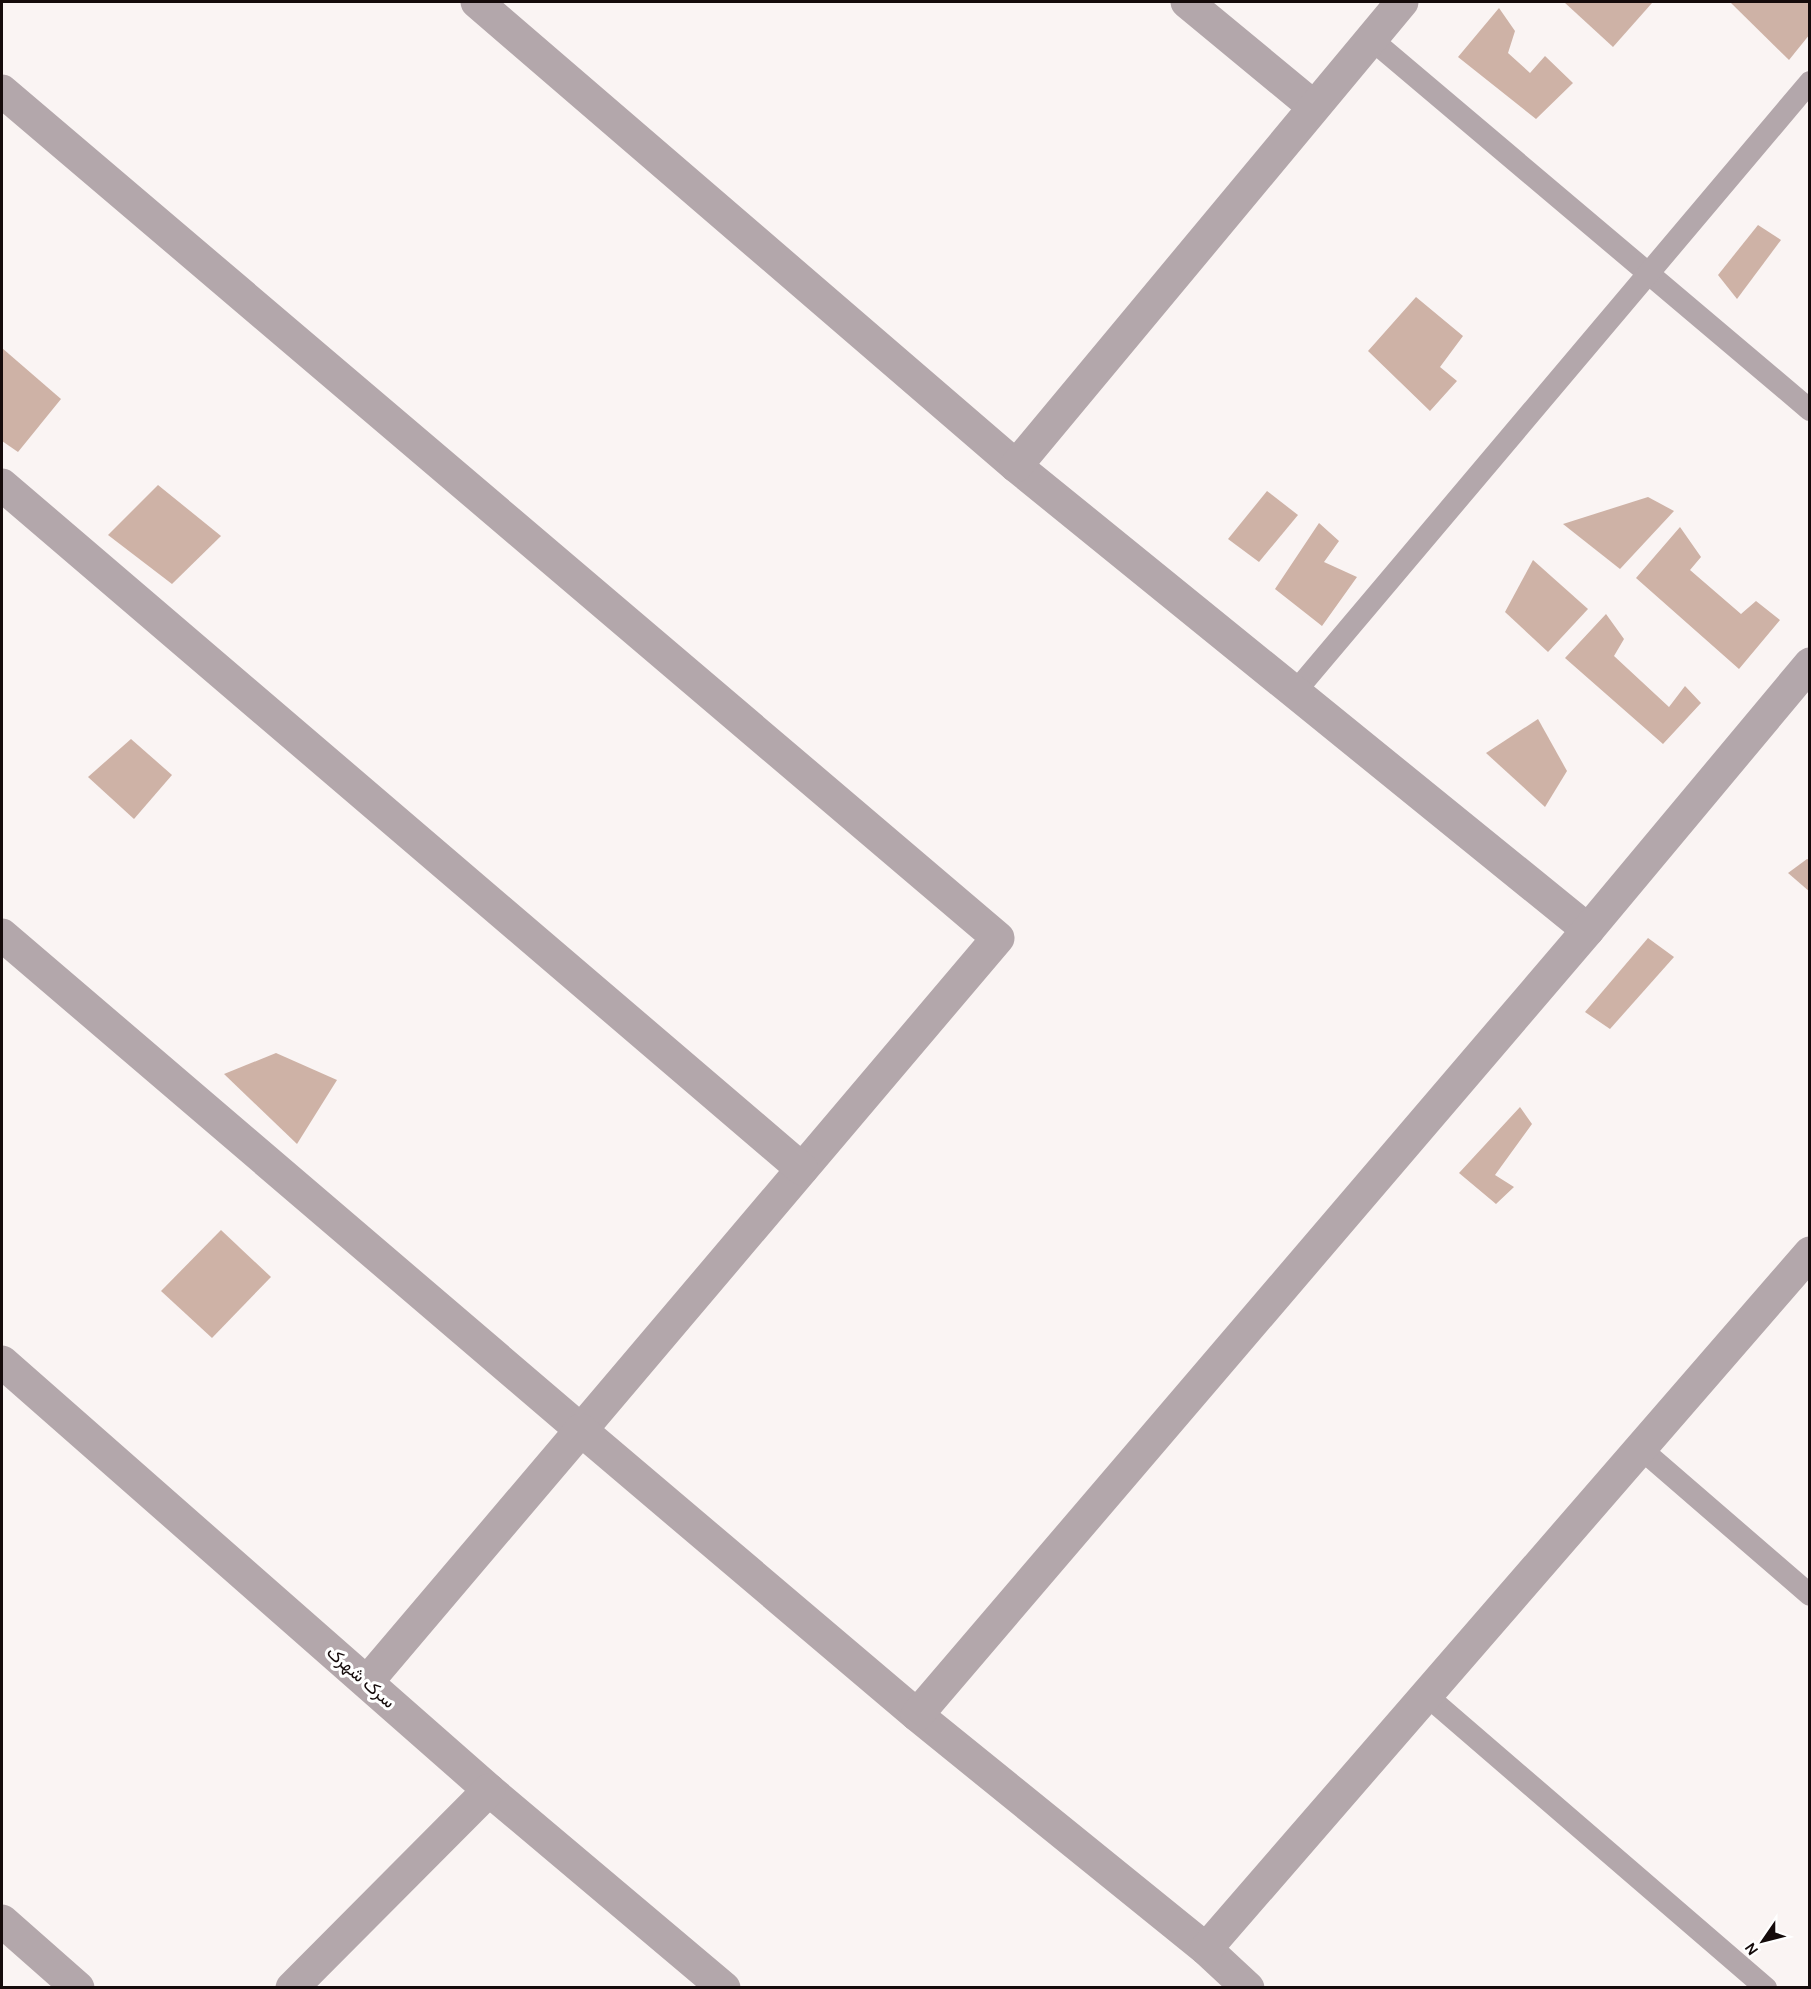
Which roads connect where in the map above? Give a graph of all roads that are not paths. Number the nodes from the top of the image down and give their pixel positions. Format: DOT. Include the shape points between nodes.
graph roads {
  1 [pos="477,2"];
  2 [pos="1187,2"];
  3 [pos="1402,2"];
  4 [pos="1371,39"];
  5 [pos="1809,82"];
  6 [pos="2,91"];
  7 [pos="1314,107"];
  8 [pos="1649,272"];
  9 [pos="1809,410"];
  10 [pos="1016,466"];
  11 [pos="2,484"];
  12 [pos="1809,664"];
  13 [pos="1295,692"];
  14 [pos="1588,930"];
  15 [pos="2,935"];
  16 [pos="802,1169"];
  17 [pos="1809,1253"];
  18 [pos="2,1362"];
  19 [pos="581,1430"];
  20 [pos="1640,1448"];
  21 [pos="1809,1595"];
  22 [pos="367,1682"];
  23 [pos="1426,1695"];
  24 [pos="917,1715"];
  25 [pos="489,1790"];
  26 [pos="2,1922"];
  27 [pos="1206,1949"];
  28 [pos="78,1988"];
  29 [pos="292,1988"];
  30 [pos="724,1988"];
  31 [pos="1248,1988"];
  32 [pos="1766,1988"];
  1 -- 10 [label="street"];
  2 -- 7 [label="street"];
  3 -- 4 [label="street"];
  4 -- 7 [label="street"];
  4 -- 8 [label="lane"];
  5 -- 8 [label="lane"];
  6 -- 16 [label="street" via="998,938"];
  7 -- 10 [label="street"];
  8 -- 9 [label="lane"];
  8 -- 13 [label="lane"];
  10 -- 13 [label="street"];
  11 -- 16 [label="street"];
  12 -- 14 [label="street"];
  13 -- 14 [label="street"];
  14 -- 24 [label="street"];
  15 -- 19 [label="street"];
  16 -- 19 [label="street"];
  17 -- 20 [label="street"];
  18 -- 22 [label="street, سرک شهرک"];
  19 -- 22 [label="street"];
  19 -- 24 [label="street"];
  20 -- 21 [label="lane"];
  20 -- 23 [label="street"];
  22 -- 25 [label="street, سرک شهرک"];
  23 -- 27 [label="street"];
  23 -- 32 [label="lane"];
  24 -- 27 [label="street"];
  25 -- 29 [label="street"];
  25 -- 30 [label="street, سرک شهرک"];
  26 -- 28 [label="street"];
  27 -- 31 [label="street"];
}
